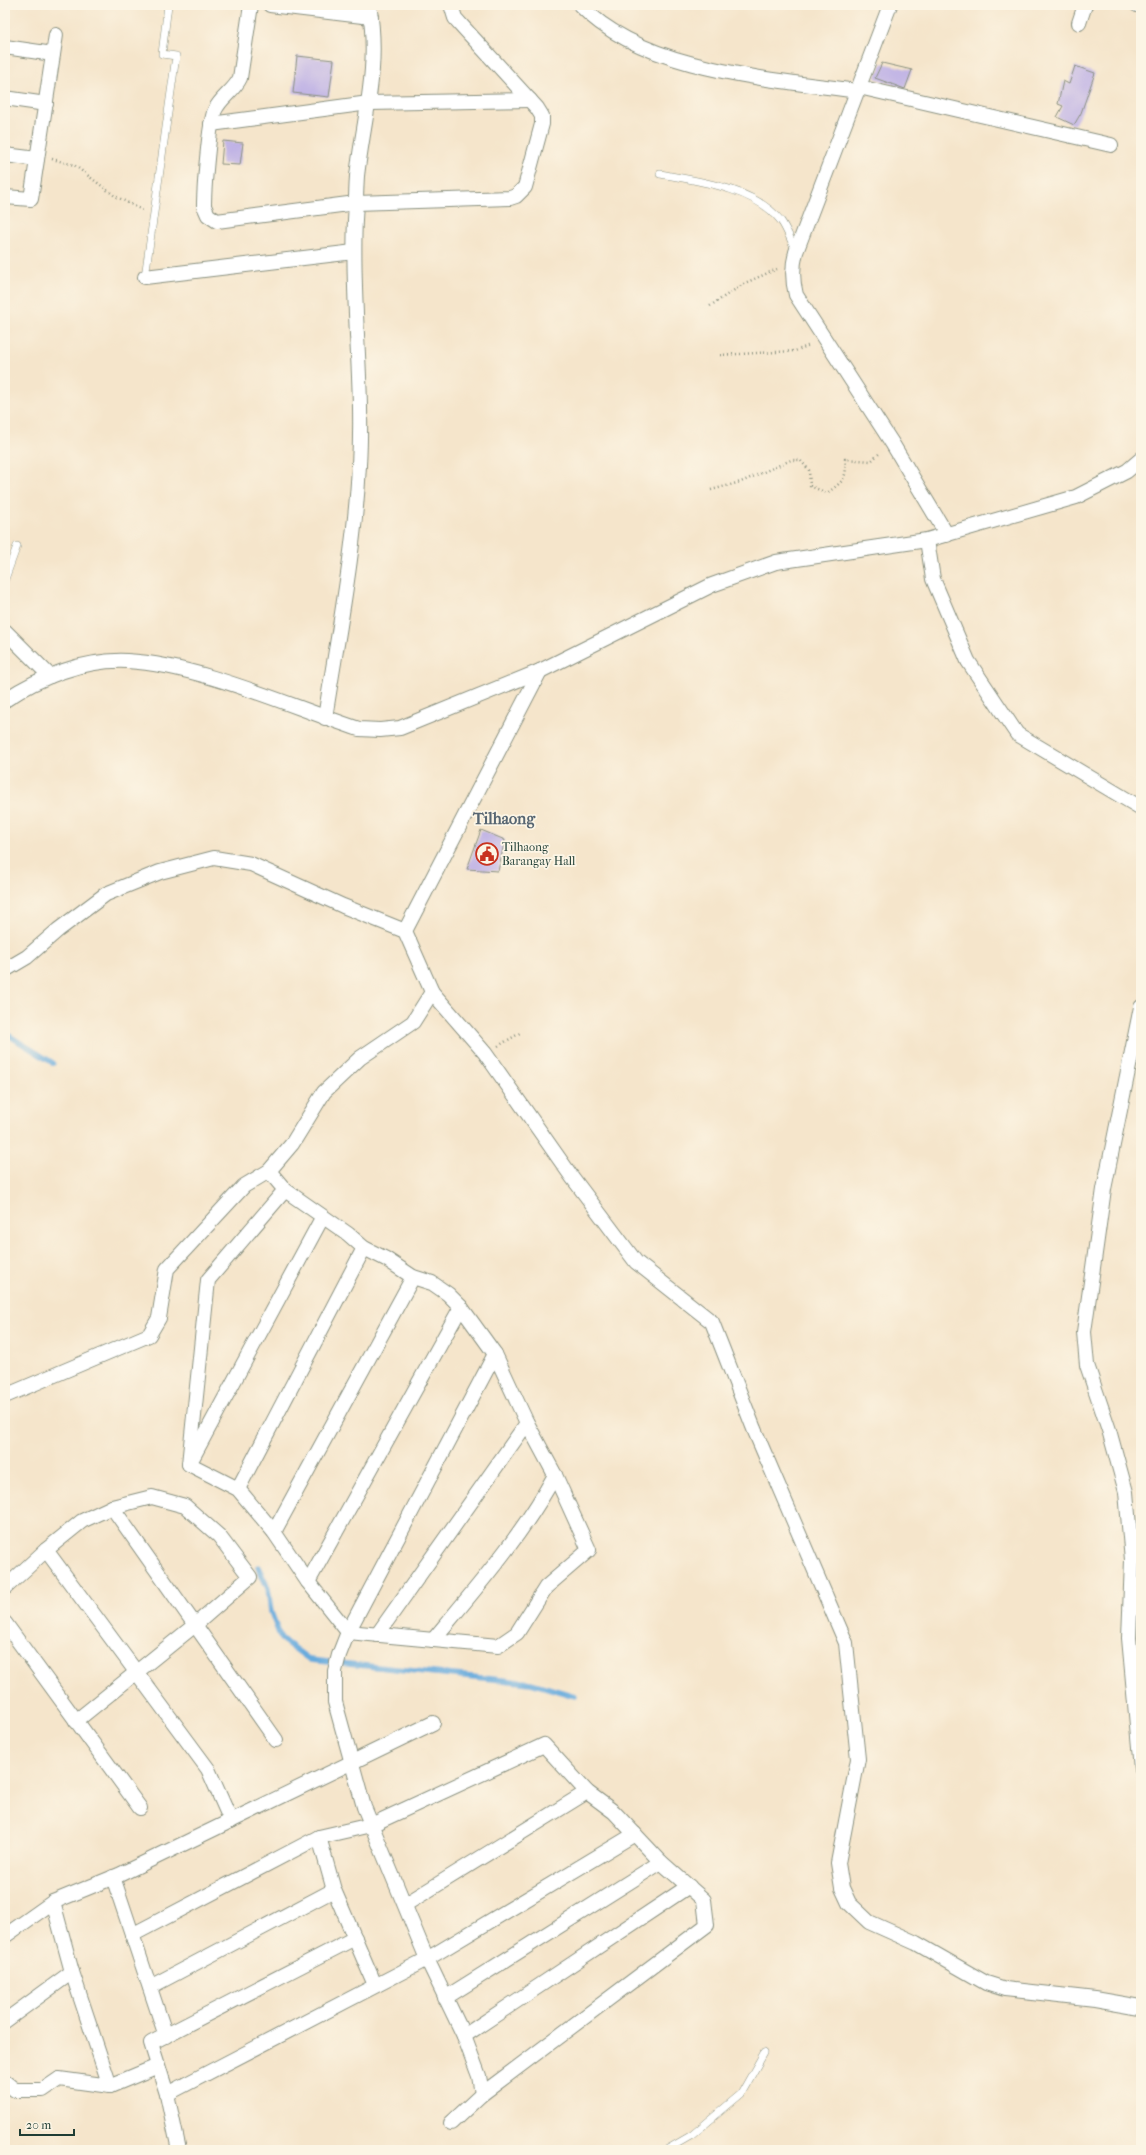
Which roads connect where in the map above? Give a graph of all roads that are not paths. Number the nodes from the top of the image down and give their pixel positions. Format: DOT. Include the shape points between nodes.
graph roads {
  1 [pos="168,5"];
  2 [pos="251,5"];
  3 [pos="270,5"];
  4 [pos="451,5"];
  5 [pos="580,5"];
  6 [pos="890,5"];
  7 [pos="1085,5"];
  8 [pos="1137,5"];
  9 [pos="1141,6"];
  10 [pos="370,11"];
  11 [pos="1078,23"];
  12 [pos="56,35"];
  13 [pos="5,47"];
  14 [pos="53,54"];
  15 [pos="858,89"];
  16 [pos="5,98"];
  17 [pos="530,100"];
  18 [pos="369,103"];
  19 [pos="46,104"];
  20 [pos="212,124"];
  21 [pos="1111,146"];
  22 [pos="5,155"];
  23 [pos="37,159"];
  24 [pos="660,174"];
  25 [pos="5,197"];
  26 [pos="356,203"];
  27 [pos="354,252"];
  28 [pos="795,257"];
  29 [pos="145,278"];
  30 [pos="1141,459"];
  31 [pos="947,534"];
  32 [pos="927,540"];
  33 [pos="17,546"];
  34 [pos="5,579"];
  35 [pos="5,631"];
  36 [pos="540,671"];
  37 [pos="50,676"];
  38 [pos="5,700"];
  39 [pos="325,718"];
  40 [pos="1141,808"];
  41 [pos="405,931"];
  42 [pos="5,970"];
  43 [pos="432,992"];
  44 [pos="1141,1007"];
  45 [pos="269,1171"];
  46 [pos="285,1190"];
  47 [pos="322,1218"];
  48 [pos="364,1248"];
  49 [pos="413,1277"];
  50 [pos="461,1307"];
  51 [pos="495,1354"];
  52 [pos="5,1396"];
  53 [pos="527,1423"];
  54 [pos="189,1464"];
  55 [pos="555,1475"];
  56 [pos="238,1488"];
  57 [pos="112,1507"];
  58 [pos="274,1532"];
  59 [pos="46,1550"];
  60 [pos="308,1582"];
  61 [pos="5,1588"];
  62 [pos="5,1623"];
  63 [pos="195,1625"];
  64 [pos="348,1632"];
  65 [pos="377,1635"];
  66 [pos="433,1640"];
  67 [pos="136,1672"];
  68 [pos="76,1721"];
  69 [pos="433,1723"];
  70 [pos="276,1740"];
  71 [pos="353,1763"];
  72 [pos="1141,1768"];
  73 [pos="587,1792"];
  74 [pos="140,1808"];
  75 [pos="230,1821"];
  76 [pos="371,1825"];
  77 [pos="635,1834"];
  78 [pos="319,1837"];
  79 [pos="661,1862"];
  80 [pos="113,1877"];
  81 [pos="689,1886"];
  82 [pos="334,1890"];
  83 [pos="53,1902"];
  84 [pos="406,1904"];
  85 [pos="132,1935"];
  86 [pos="5,1936"];
  87 [pos="355,1938"];
  88 [pos="427,1959"];
  89 [pos="72,1972"];
  90 [pos="375,1984"];
  91 [pos="150,1987"];
  92 [pos="446,1998"];
  93 [pos="1141,2007"];
  94 [pos="5,2021"];
  95 [pos="166,2036"];
  96 [pos="464,2036"];
  97 [pos="764,2053"];
  98 [pos="158,2066"];
  99 [pos="5,2082"];
  100 [pos="110,2086"];
  101 [pos="167,2094"];
  102 [pos="482,2094"];
  103 [pos="450,2123"];
  104 [pos="179,2150"];
  105 [pos="666,2150"];
  1 -- 29 [label="lane" via="162,54 176,56"];
  2 -- 20 [label="street" via="240,78 215,109"];
  3 -- 10 [label="street"];
  4 -- 17 [label="street" via="463,28"];
  5 -- 15 [label="street" via="593,19 655,52 754,77"];
  6 -- 15 [label="street"];
  7 -- 11 [label="street"];
  8 -- 9 [label="street"];
  10 -- 18 [label="street" via="374,59"];
  12 -- 14 [label="street"];
  13 -- 14 [label="street"];
  14 -- 19 [label="street"];
  15 -- 21 [label="street"];
  15 -- 28 [label="street"];
  16 -- 19 [label="street"];
  17 -- 18 [label="street"];
  17 -- 26 [label="street" via="542,116 542,124 525,187 516,196"];
  18 -- 20 [label="street"];
  18 -- 26 [label="street" via="357,177"];
  19 -- 23 [label="street"];
  20 -- 26 [label="street" via="204,199 205,211 212,218 223,222"];
  22 -- 23 [label="street"];
  23 -- 25 [label="street" via="31,199"];
  24 -- 28 [label="lane" via="738,191 782,222"];
  26 -- 27 [label="street"];
  27 -- 29 [label="street"];
  27 -- 39 [label="street" via="360,416 359,464 350,560"];
  28 -- 31 [label="street" via="793,282 796,296 892,443"];
  30 -- 31 [label="street" via="1127,470 1076,497"];
  31 -- 32 [label="street"];
  32 -- 36 [label="street" via="776,562 712,585"];
  32 -- 40 [label="street" via="933,579 968,661 1017,734"];
  33 -- 34 [label="lane"];
  35 -- 37 [label="street"];
  36 -- 39 [label="street" via="400,728 359,729"];
  36 -- 41 [label="street"];
  37 -- 38 [label="street"];
  37 -- 39 [label="street" via="100,662 126,661 149,664 203,676"];
  41 -- 42 [label="street" via="251,864 214,858 160,872 106,894 27,957"];
  41 -- 43 [label="street"];
  43 -- 45 [label="street" via="413,1022 360,1058 324,1092 292,1144"];
  43 -- 93 [label="street" via="485,1053 572,1177 636,1262 712,1322 754,1429 846,1643 858,1759 838,1863 842,1888 849,1903 869,1922 916,1943 986,1983 1005,1989"];
  44 -- 72 [label="street" via="1104,1189 1084,1332 1087,1365 1126,1492 1132,1560 1129,1638"];
  45 -- 46 [label="street"];
  45 -- 52 [label="street" via="244,1186 167,1269 159,1318 148,1335"];
  46 -- 47 [label="street"];
  46 -- 54 [label="street" via="208,1280"];
  47 -- 48 [label="street" via="348,1234"];
  47 -- 54 [label="street"];
  48 -- 49 [label="street"];
  48 -- 56 [label="street"];
  49 -- 50 [label="street" via="432,1283"];
  49 -- 58 [label="street"];
  50 -- 51 [label="street"];
  50 -- 60 [label="street"];
  51 -- 53 [label="street"];
  51 -- 64 [label="street"];
  53 -- 55 [label="street"];
  53 -- 65 [label="street"];
  54 -- 56 [label="street"];
  55 -- 66 [label="street" via="506,1553"];
  55 -- 66 [label="street" via="589,1550 546,1587 517,1633 498,1646"];
  56 -- 58 [label="street"];
  57 -- 59 [label="street" via="82,1521"];
  57 -- 63 [label="street"];
  57 -- 63 [label="street" via="152,1497 185,1506 219,1536 250,1577"];
  58 -- 60 [label="street"];
  59 -- 61 [label="street"];
  59 -- 67 [label="street"];
  60 -- 64 [label="street"];
  62 -- 68 [label="street"];
  63 -- 67 [label="street"];
  63 -- 70 [label="street"];
  64 -- 65 [label="street"];
  64 -- 71 [label="street" via="335,1671 335,1702"];
  65 -- 66 [label="street"];
  67 -- 68 [label="street"];
  67 -- 75 [label="street" via="208,1769"];
  68 -- 74 [label="street"];
  69 -- 71 [label="street"];
  71 -- 75 [label="street"];
  71 -- 76 [label="street"];
  73 -- 76 [label="street" via="544,1745"];
  73 -- 77 [label="street" via="614,1812"];
  73 -- 84 [label="street"];
  75 -- 80 [label="street"];
  76 -- 78 [label="street"];
  76 -- 84 [label="street"];
  77 -- 79 [label="street"];
  77 -- 88 [label="street"];
  78 -- 82 [label="street"];
  78 -- 85 [label="street"];
  79 -- 81 [label="street"];
  79 -- 92 [label="street"];
  80 -- 83 [label="street"];
  80 -- 85 [label="street"];
  81 -- 96 [label="street"];
  81 -- 102 [label="street" via="704,1900 707,1925"];
  82 -- 87 [label="street"];
  82 -- 91 [label="street"];
  83 -- 86 [label="street"];
  83 -- 89 [label="street"];
  84 -- 88 [label="street"];
  85 -- 91 [label="street"];
  87 -- 90 [label="street"];
  87 -- 95 [label="street"];
  88 -- 90 [label="street"];
  88 -- 92 [label="street"];
  89 -- 94 [label="street"];
  89 -- 100 [label="street"];
  90 -- 101 [label="street"];
  91 -- 95 [label="street"];
  92 -- 96 [label="street"];
  95 -- 98 [label="street" via="151,2043"];
  96 -- 102 [label="street" via="479,2076"];
  97 -- 105 [label="lane" via="741,2094 692,2135"];
  98 -- 100 [label="street"];
  98 -- 101 [label="street"];
  99 -- 100 [label="street" via="15,2090 42,2090 59,2079"];
  101 -- 104 [label="street"];
  102 -- 103 [label="street"];
}
